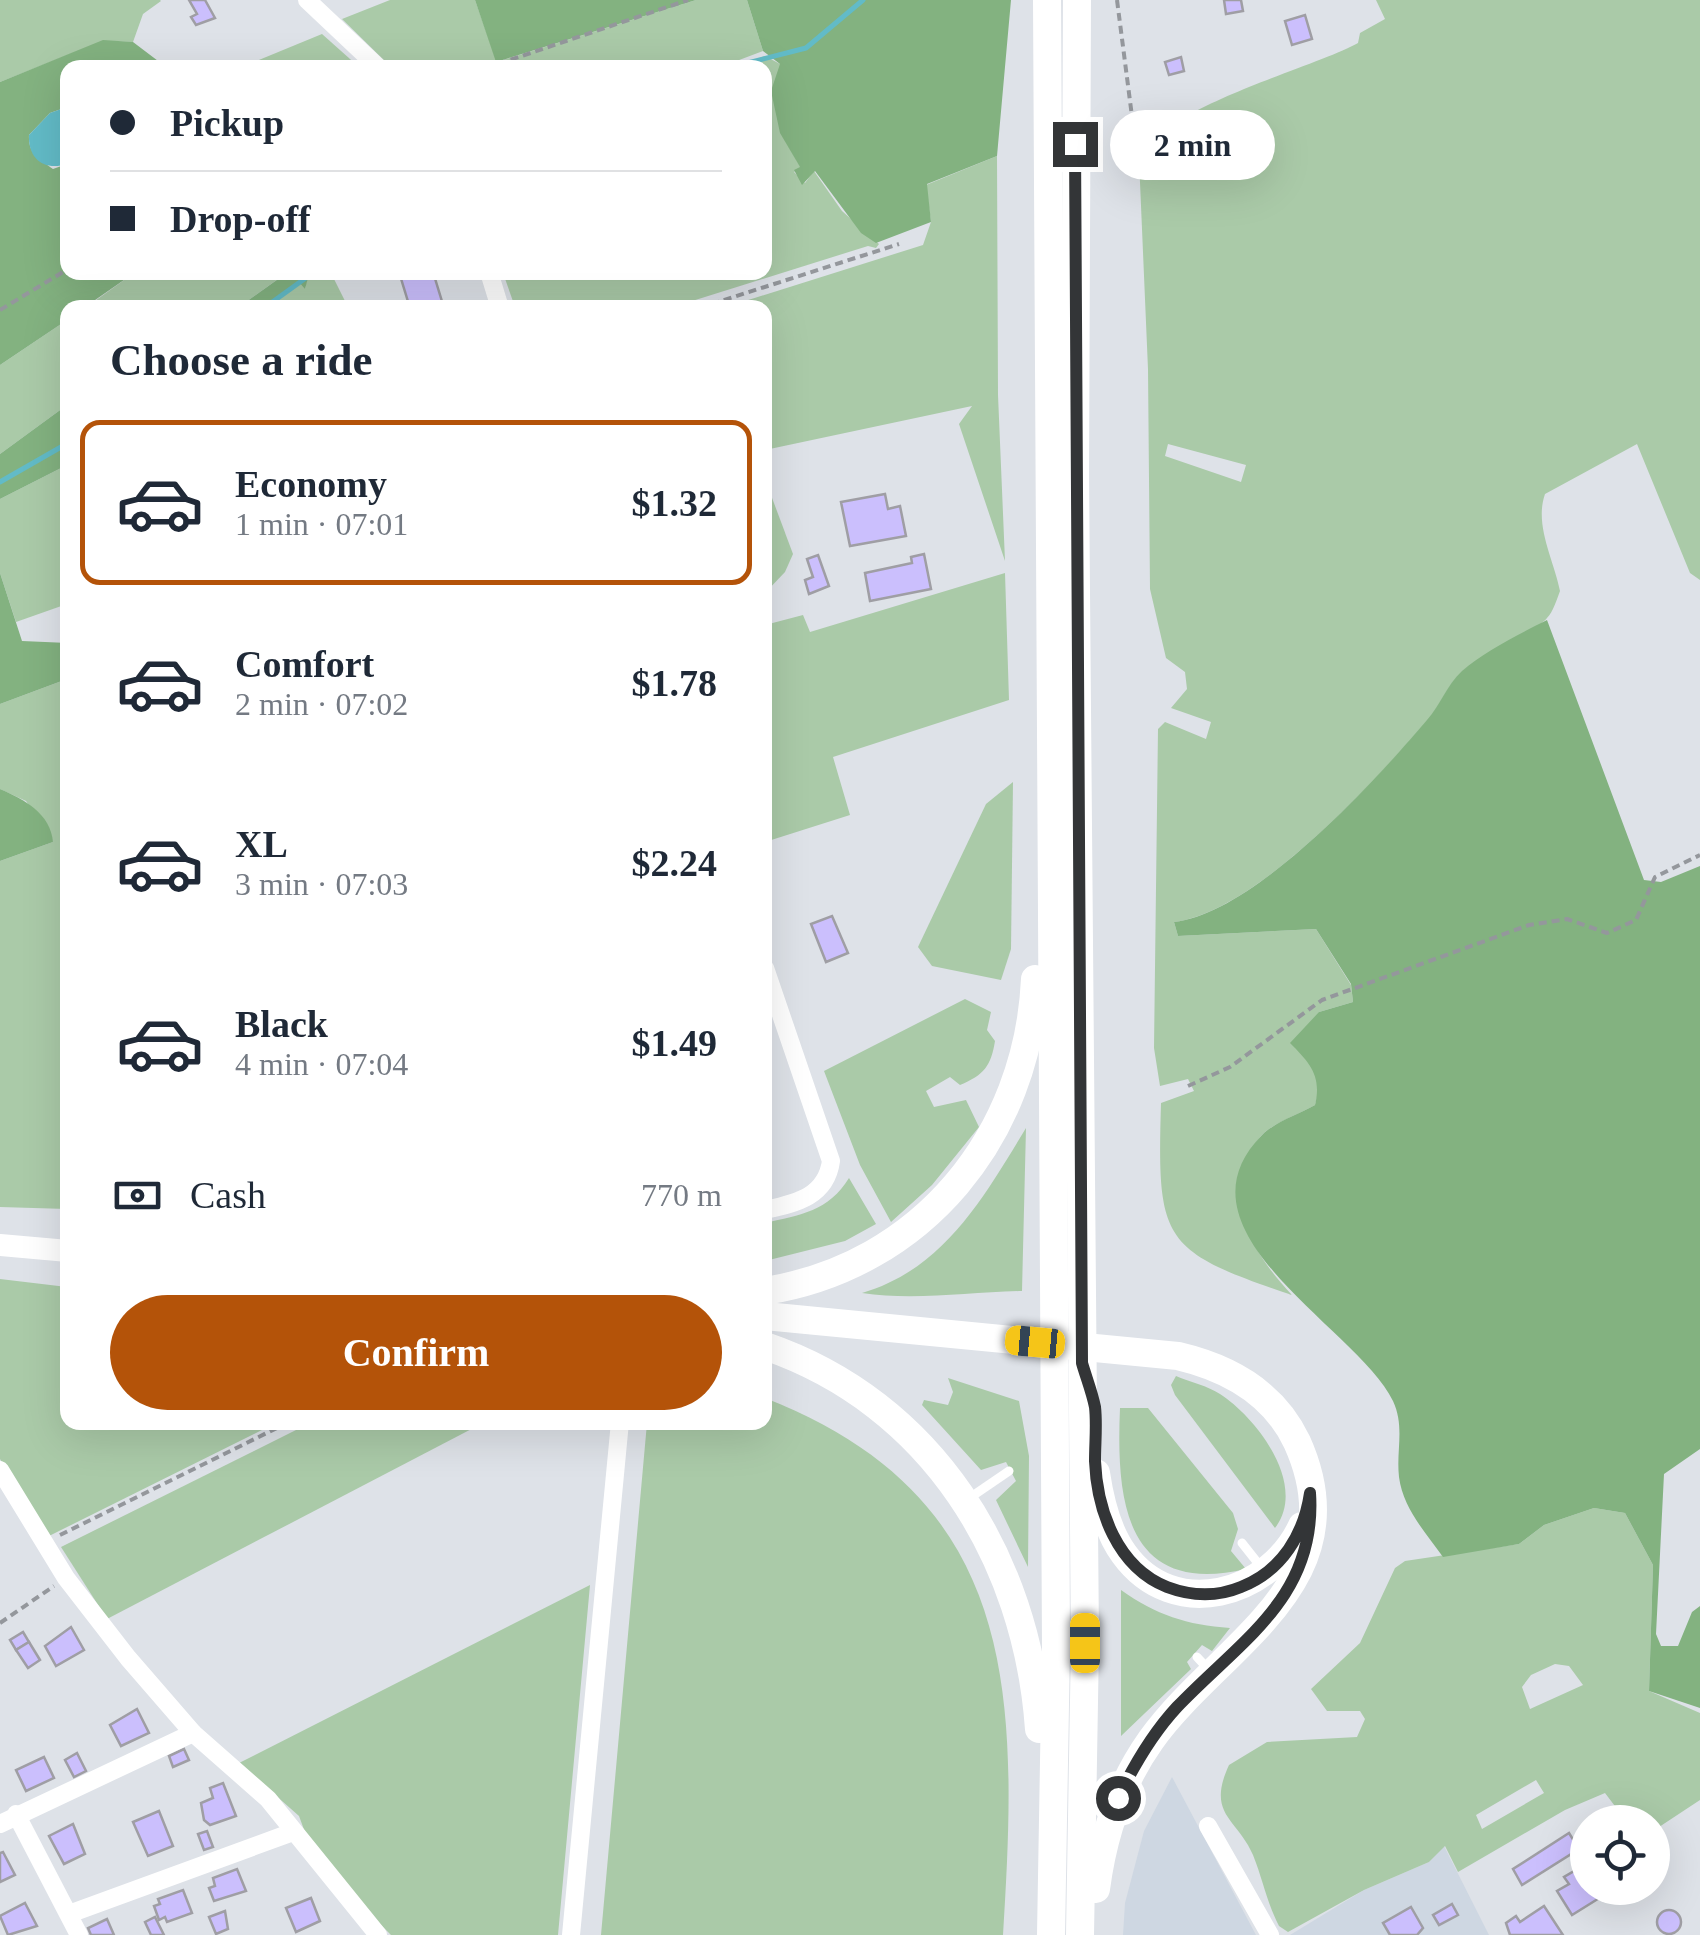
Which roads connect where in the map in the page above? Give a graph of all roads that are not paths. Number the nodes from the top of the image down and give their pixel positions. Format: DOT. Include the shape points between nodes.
graph roads {
  1 [pos="307,0"];
  2 [pos="1048,0"];
  3 [pos="1076,0"];
  4 [pos="371,60"];
  5 [pos="1050,860"];
  6 [pos="772,988"];
  7 [pos="772,1208"];
  8 [pos="0,1244"];
  9 [pos="60,1249"];
  10 [pos="772,1289"];
  11 [pos="772,1317"];
  12 [pos="772,1349"];
  13 [pos="1082,1363"];
  14 [pos="619,1430"];
  15 [pos="0,1470"];
  16 [pos="1009,1471"];
  17 [pos="1310,1493"];
  18 [pos="966,1500"];
  19 [pos="1242,1543"];
  20 [pos="1266,1572"];
  21 [pos="192,1733"];
  22 [pos="8,1819"];
  23 [pos="1208,1826"];
  24 [pos="293,1832"];
  25 [pos="1052,1899"];
  26 [pos="68,1914"];
  27 [pos="79,1935"];
  28 [pos="378,1935"];
  29 [pos="571,1935"];
  30 [pos="1051,1935"];
  31 [pos="1080,1935"];
  32 [pos="1094,1935"];
  33 [pos="1270,1935"];
  1 -- 4 [label="street"];
  2 -- 5 [label="highway"];
  3 -- 13 [label="highway"];
  5 -- 10 [label="highway" via="1035,903 1026,1053 982,1154 937,1208 897,1240 846,1268"];
  5 -- 25 [label="highway"];
  6 -- 7 [label="street" via="832,1161 818,1190"];
  8 -- 9 [label="main road"];
  11 -- 17 [label="highway" via="1154,1354 1218,1367 1259,1393 1295,1438"];
  12 -- 18 [label="highway" via="876,1404 932,1456"];
  13 -- 20 [label="highway" via="1095,1408 1101,1501 1132,1564 1156,1582 1198,1594 1228,1591"];
  13 -- 31 [label="highway"];
  14 -- 29 [label="street"];
  15 -- 21 [label="street" via="66,1578"];
  16 -- 18 [label="lane"];
  17 -- 20 [label="highway" via="1297,1536"];
  17 -- 32 [label="highway" via="1306,1552 1290,1588 1205,1665 1118,1798 1099,1866"];
  18 -- 25 [label="highway" via="1002,1564 1025,1629 1039,1728 1040,1832"];
  19 -- 20 [label="lane"];
  21 -- 22 [label="street"];
  21 -- 24 [label="street" via="268,1799"];
  22 -- 26 [label="street"];
  23 -- 33 [label="street"];
  24 -- 26 [label="street"];
  24 -- 28 [label="street"];
  25 -- 30 [label="highway"];
  26 -- 27 [label="street"];
}
